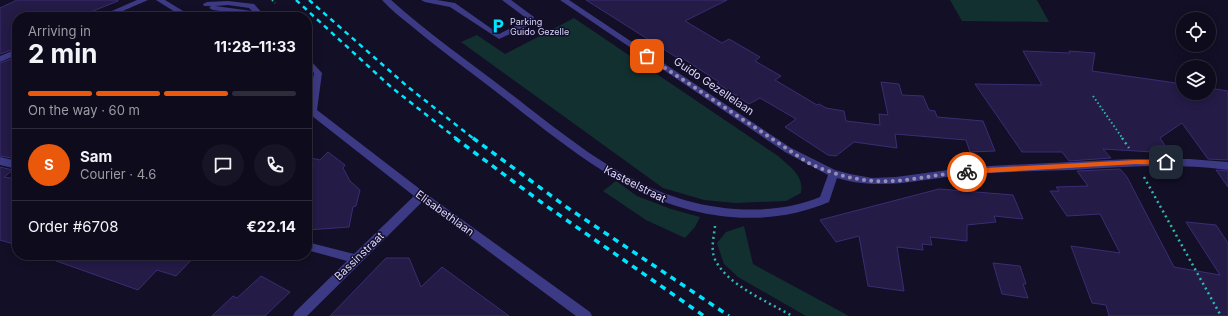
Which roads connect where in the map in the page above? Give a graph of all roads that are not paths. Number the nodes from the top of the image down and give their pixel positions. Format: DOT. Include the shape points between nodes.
graph roads {
  1 [pos="144,0"];
  2 [pos="160,0"];
  3 [pos="386,0"];
  4 [pos="425,0"];
  5 [pos="506,0"];
  6 [pos="564,0"];
  7 [pos="207,4"];
  8 [pos="114,12"];
  9 [pos="180,12"];
  10 [pos="243,12"];
  11 [pos="12,54"];
  12 [pos="0,59"];
  13 [pos="312,68"];
  14 [pos="312,97"];
  15 [pos="312,111"];
  16 [pos="0,161"];
  17 [pos="12,165"];
  18 [pos="1228,166"];
  19 [pos="833,174"];
  20 [pos="421,196"];
  21 [pos="312,247"];
  22 [pos="355,259"];
  23 [pos="299,316"];
  24 [pos="586,316"];
  1 -- 8 [label="street"];
  2 -- 9 [label="street"];
  3 -- 19 [label="street, Kasteelstraat" via="597,165 660,198 687,208 718,214 769,214 808,207 825,199"];
  4 -- 5 [label="street" via="452,5 500,37 529,22 530,17"];
  6 -- 19 [label="street, Guido Gezellelaan" via="788,150"];
  7 -- 10 [label="street"];
  11 -- 12 [label="street"];
  13 -- 14 [label="street" via="318,73"];
  15 -- 20 [label="street, Elisabethlaan"];
  16 -- 17 [label="street"];
  18 -- 19 [label="street" via="1208,163 1137,162 956,172 890,182 860,180"];
  20 -- 22 [label="street, Bassinstraat"];
  20 -- 24 [label="street, Elisabethlaan"];
  21 -- 22 [label="street"];
  22 -- 23 [label="street, Bassinstraat"];
}
